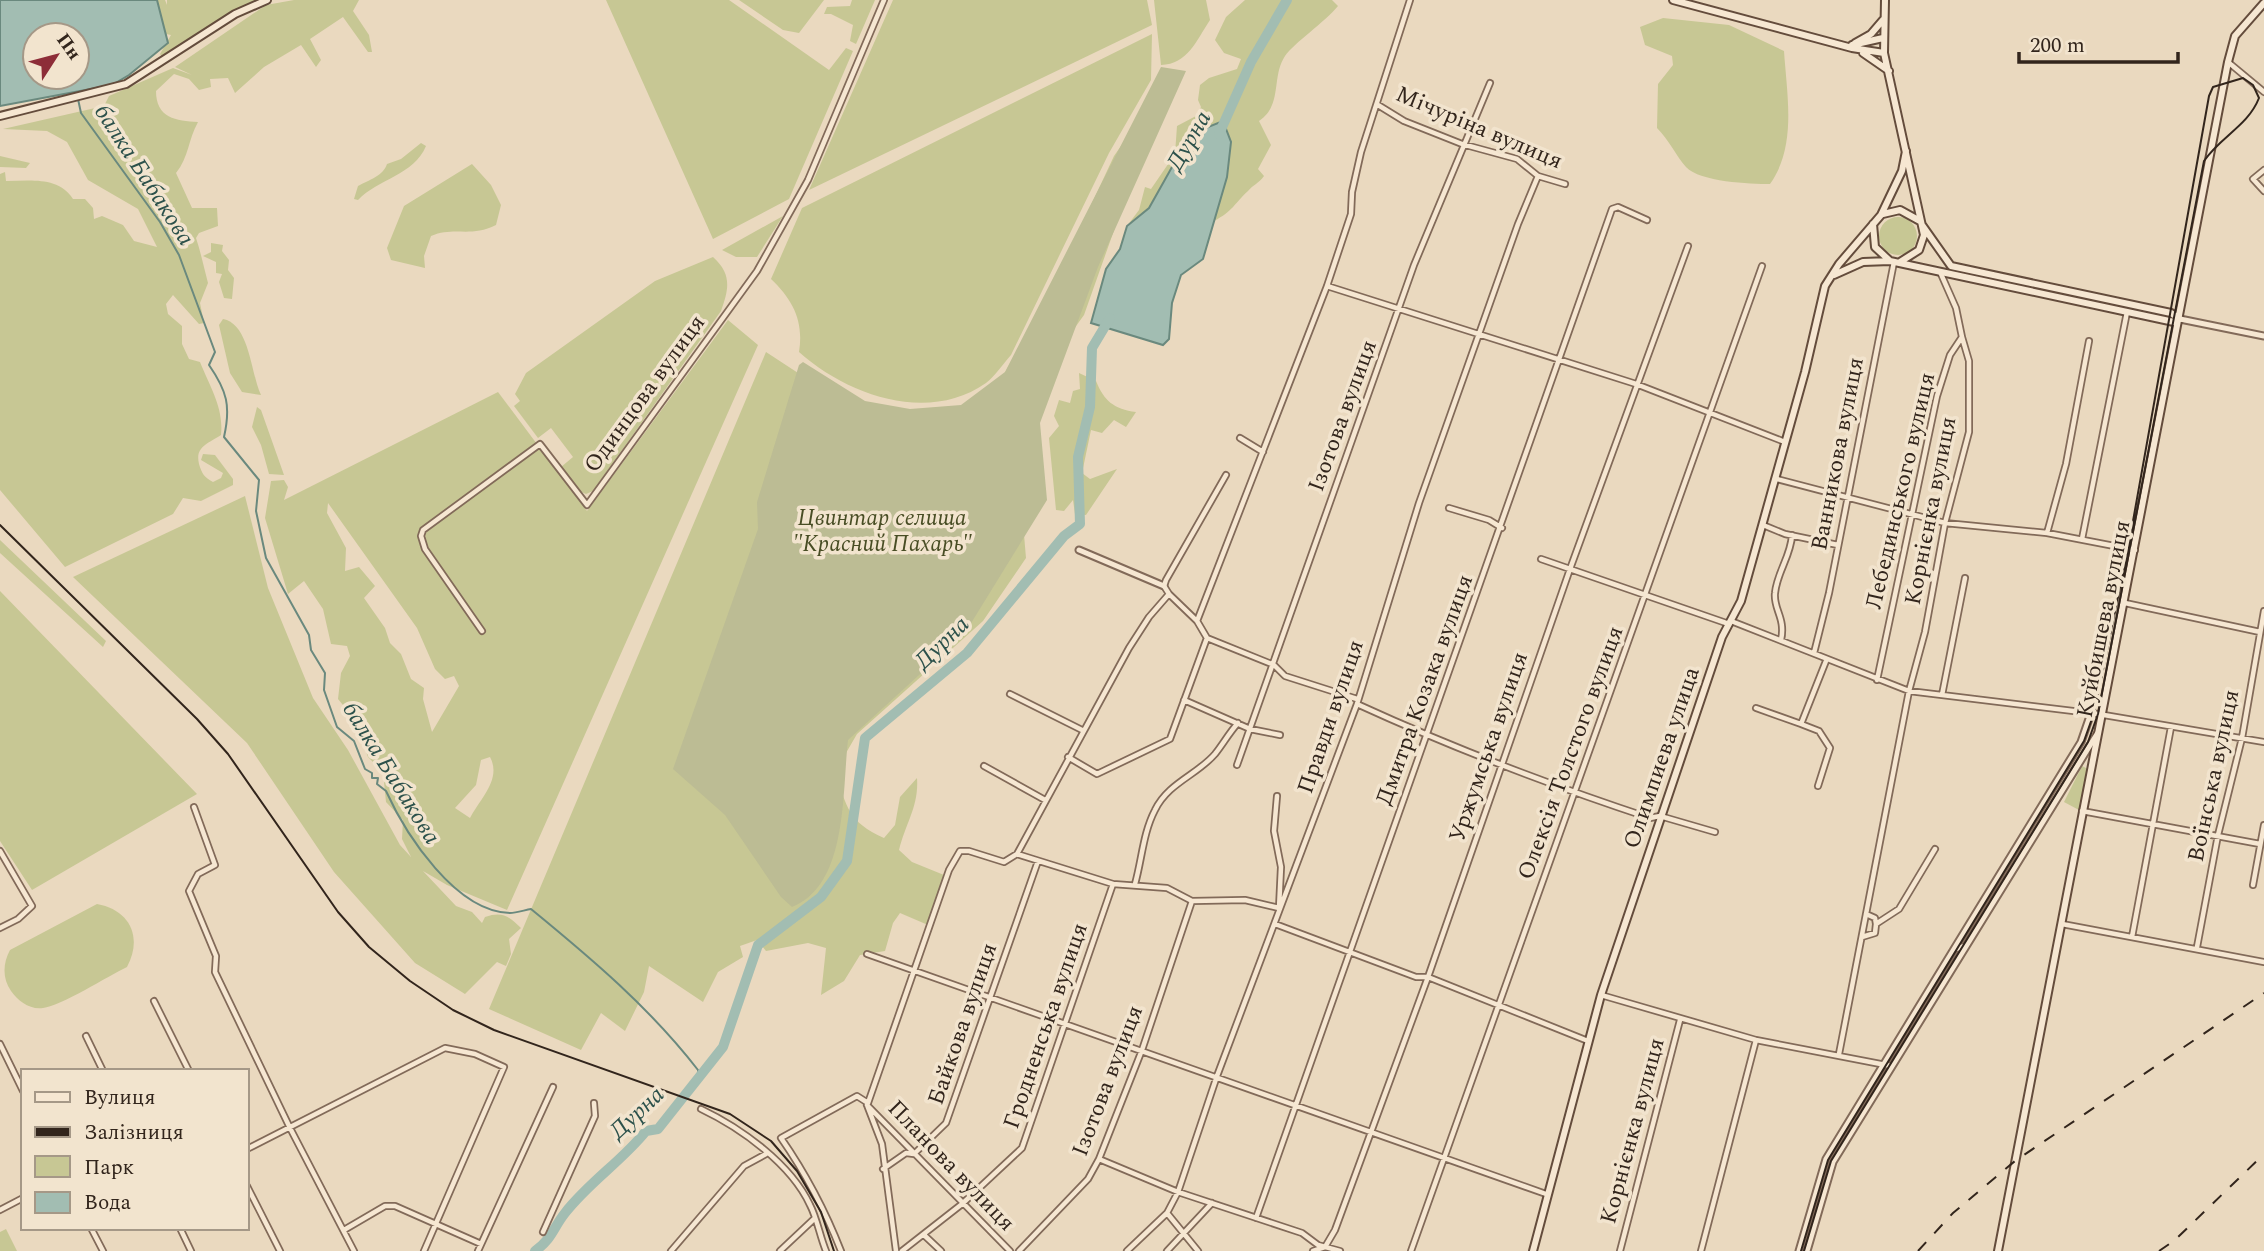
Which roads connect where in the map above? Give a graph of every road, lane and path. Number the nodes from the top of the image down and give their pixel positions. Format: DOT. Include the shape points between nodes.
graph roads {
  1 [pos="267,0"];
  2 [pos="884,0"];
  3 [pos="1410,0"];
  4 [pos="1673,0"];
  5 [pos="1885,0"];
  6 [pos="2264,3"];
  7 [pos="1883,20"];
  8 [pos="1883,38"];
  9 [pos="1852,47"];
  10 [pos="1884,53"];
  11 [pos="2228,62"];
  12 [pos="1889,71"];
  13 [pos="1490,83"];
  14 [pos="2264,92"];
  15 [pos="1378,105"];
  16 [pos="0,116"];
  17 [pos="1462,144"];
  18 [pos="1906,151"];
  19 [pos="2264,170"];
  20 [pos="1538,176"];
  21 [pos="1565,184"];
  22 [pos="2264,191"];
  23 [pos="1881,215"];
  24 [pos="1647,220"];
  25 [pos="1874,223"];
  26 [pos="1922,223"];
  27 [pos="1688,246"];
  28 [pos="1895,262"];
  29 [pos="1762,266"];
  30 [pos="1941,274"];
  31 [pos="1829,278"];
  32 [pos="1327,286"];
  33 [pos="1401,307"];
  34 [pos="2127,312"];
  35 [pos="2177,317"];
  36 [pos="1480,333"];
  37 [pos="2264,336"];
  38 [pos="1962,337"];
  39 [pos="2089,341"];
  40 [pos="1560,359"];
  41 [pos="1636,384"];
  42 [pos="1711,413"];
  43 [pos="1240,438"];
  44 [pos="1786,442"];
  45 [pos="1263,452"];
  46 [pos="1226,475"];
  47 [pos="1777,479"];
  48 [pos="1847,496"];
  49 [pos="1449,509"];
  50 [pos="1912,514"];
  51 [pos="1945,523"];
  52 [pos="1763,525"];
  53 [pos="1502,528"];
  54 [pos="2047,533"];
  55 [pos="1792,535"];
  56 [pos="2082,540"];
  57 [pos="1838,545"];
  58 [pos="1079,550"];
  59 [pos="2135,550"];
  60 [pos="1541,559"];
  61 [pos="1570,569"];
  62 [pos="1965,578"];
  63 [pos="1164,586"];
  64 [pos="1169,594"];
  65 [pos="1645,596"];
  66 [pos="2125,603"];
  67 [pos="2264,611"];
  68 [pos="1198,621"];
  69 [pos="1730,623"];
  70 [pos="482,631"];
  71 [pos="2260,632"];
  72 [pos="1207,638"];
  73 [pos="1781,640"];
  74 [pos="2261,641"];
  75 [pos="1814,653"];
  76 [pos="1826,661"];
  77 [pos="1274,665"];
  78 [pos="1877,680"];
  79 [pos="1909,691"];
  80 [pos="1010,694"];
  81 [pos="1942,695"];
  82 [pos="1184,700"];
  83 [pos="1357,702"];
  84 [pos="1756,708"];
  85 [pos="2091,713"];
  86 [pos="2103,715"];
  87 [pos="1238,723"];
  88 [pos="1801,724"];
  89 [pos="2171,726"];
  90 [pos="2100,728"];
  91 [pos="1250,729"];
  92 [pos="1082,730"];
  93 [pos="1280,735"];
  94 [pos="1427,737"];
  95 [pos="2242,738"];
  96 [pos="2264,742"];
  97 [pos="1068,757"];
  98 [pos="1237,765"];
  99 [pos="984,766"];
  100 [pos="1500,766"];
  101 [pos="1818,786"];
  102 [pos="1575,793"];
  103 [pos="1277,796"];
  104 [pos="1045,801"];
  105 [pos="194,807"];
  106 [pos="2082,811"];
  107 [pos="1660,816"];
  108 [pos="2153,823"];
  109 [pos="2264,825"];
  110 [pos="1715,832"];
  111 [pos="2218,835"];
  112 [pos="2260,844"];
  113 [pos="1935,849"];
  114 [pos="0,850"];
  115 [pos="1017,854"];
  116 [pos="1038,860"];
  117 [pos="1113,884"];
  118 [pos="1135,884"];
  119 [pos="2253,885"];
  120 [pos="1192,901"];
  121 [pos="1279,908"];
  122 [pos="1866,914"];
  123 [pos="1275,924"];
  124 [pos="1876,924"];
  125 [pos="2062,924"];
  126 [pos="0,928"];
  127 [pos="1861,937"];
  128 [pos="2132,937"];
  129 [pos="1966,946"];
  130 [pos="2197,947"];
  131 [pos="1954,949"];
  132 [pos="1350,953"];
  133 [pos="867,954"];
  134 [pos="2264,962"];
  135 [pos="915,970"];
  136 [pos="1428,977"];
  137 [pos="1601,995"];
  138 [pos="991,996"];
  139 [pos="154,1000"];
  140 [pos="1500,1006"];
  141 [pos="1680,1020"];
  142 [pos="1066,1023"];
  143 [pos="86,1036"];
  144 [pos="1756,1040"];
  145 [pos="1588,1041"];
  146 [pos="0,1044"];
  147 [pos="1142,1050"];
  148 [pos="1839,1054"];
  149 [pos="1888,1065"];
  150 [pos="102,1069"];
  151 [pos="188,1069"];
  152 [pos="1217,1076"];
  153 [pos="21,1087"];
  154 [pos="553,1087"];
  155 [pos="594,1103"];
  156 [pos="867,1104"];
  157 [pos="1294,1104"];
  158 [pos="701,1109"];
  159 [pos="290,1128"];
  160 [pos="1369,1133"];
  161 [pos="248,1149"];
  162 [pos="766,1154"];
  163 [pos="914,1154"];
  164 [pos="1099,1159"];
  165 [pos="1444,1159"];
  166 [pos="883,1169"];
  167 [pos="248,1188"];
  168 [pos="1178,1192"];
  169 [pos="1546,1194"];
  170 [pos="21,1199"];
  171 [pos="1212,1203"];
  172 [pos="962,1204"];
  173 [pos="0,1210"];
  174 [pos="1167,1213"];
  175 [pos="1256,1217"];
  176 [pos="815,1219"];
  177 [pos="436,1224"];
  178 [pos="92,1230"];
  179 [pos="181,1230"];
  180 [pos="344,1230"];
  181 [pos="543,1231"];
  182 [pos="924,1235"];
  183 [pos="1184,1235"];
  184 [pos="481,1244"];
  185 [pos="1325,1247"];
  186 [pos="103,1251"];
  187 [pos="191,1251"];
  188 [pos="280,1251"];
  189 [pos="354,1251"];
  190 [pos="424,1251"];
  191 [pos="478,1251"];
  192 [pos="671,1251"];
  193 [pos="780,1251"];
  194 [pos="826,1251"];
  195 [pos="841,1251"];
  196 [pos="896,1251"];
  197 [pos="902,1251"];
  198 [pos="941,1251"];
  199 [pos="1010,1251"];
  200 [pos="1018,1251"];
  201 [pos="1127,1251"];
  202 [pos="1167,1251"];
  203 [pos="1198,1251"];
  204 [pos="1313,1251"];
  205 [pos="1340,1251"];
  206 [pos="1411,1251"];
  207 [pos="1533,1251"];
  208 [pos="1620,1251"];
  209 [pos="1701,1251"];
  210 [pos="1799,1251"];
  211 [pos="1807,1251"];
  212 [pos="1998,1251"];
  1 -- 16 [label="main road" via="235,14 126,84"];
  2 -- 70 [label="street, Одинцова вулиця" via="808,180 757,271 587,505 540,444 423,530 425,549"];
  3 -- 15 [label="street"];
  4 -- 9 [label="main road"];
  5 -- 7 [label="main road"];
  6 -- 11 [label="main road, Куйбишева вулиця" via="2235,36"];
  7 -- 8 [label="main road"];
  7 -- 9 [label="main road"];
  8 -- 9 [label="main road"];
  8 -- 10 [label="main road"];
  9 -- 10 [label="main road"];
  9 -- 12 [label="main road"];
  10 -- 12 [label="main road"];
  11 -- 14 [label="street"];
  11 -- 35 [label="main road, Куйбишева вулиця"];
  12 -- 18 [label="main road"];
  13 -- 17 [label="street, Ізотова вулиця"];
  15 -- 17 [label="street, Мічуріна вулиця" via="1404,121"];
  15 -- 32 [label="street" via="1361,152 1351,215"];
  17 -- 20 [label="street, Мічуріна вулиця" via="1517,159"];
  17 -- 33 [label="street, Ізотова вулиця"];
  18 -- 23 [label="main road"];
  18 -- 26 [label="main road"];
  19 -- 22 [label="street" via="2253,179"];
  20 -- 21 [label="street, Мічуріна вулиця"];
  20 -- 36 [label="street, Правди вулиця"];
  23 -- 25 [label="main road"];
  23 -- 26 [label="main road" via="1900,210"];
  24 -- 40 [label="street, Дмитра Козака вулиця" via="1618,207 1612,209"];
  25 -- 28 [label="main road" via="1875,247"];
  25 -- 31 [label="main road"];
  26 -- 28 [label="main road" via="1919,250"];
  26 -- 35 [label="main road" via="1951,266"];
  27 -- 41 [label="street, Уржумська вулиця"];
  28 -- 30 [label="main road"];
  28 -- 31 [label="main road" via="1863,262"];
  28 -- 48 [label="street, Ванникова вулиця"];
  29 -- 42 [label="street, Олексія Толстого вулиця"];
  30 -- 34 [label="main road"];
  30 -- 38 [label="street"];
  31 -- 44 [label="main road, Олимпиева улица"];
  32 -- 33 [label="street"];
  32 -- 45 [label="street"];
  33 -- 36 [label="street"];
  33 -- 77 [label="street, Ізотова вулиця"];
  34 -- 35 [label="main road" via="2174,322"];
  34 -- 56 [label="street"];
  35 -- 37 [label="street"];
  35 -- 59 [label="main road, Куйбишева вулиця"];
  36 -- 40 [label="street"];
  36 -- 83 [label="street, Правди вулиця" via="1419,503"];
  38 -- 50 [label="street, Лебединського вулиця" via="1950,355 1937,396"];
  38 -- 51 [label="street, Корнієнка вулиця" via="1969,361 1969,432"];
  39 -- 54 [label="street" via="2066,464"];
  40 -- 41 [label="street"];
  40 -- 53 [label="street, Дмитра Козака вулиця"];
  41 -- 42 [label="street"];
  41 -- 61 [label="street, Уржумська вулиця"];
  42 -- 44 [label="street"];
  42 -- 65 [label="street, Олексія Толстого вулиця"];
  43 -- 45 [label="street"];
  44 -- 47 [label="main road, Олимпиева улица"];
  45 -- 68 [label="street"];
  46 -- 63 [label="street"];
  47 -- 48 [label="street"];
  47 -- 52 [label="main road, Олимпиева улица"];
  48 -- 50 [label="street"];
  48 -- 57 [label="street, Ванникова вулиця"];
  49 -- 53 [label="street"];
  50 -- 51 [label="street"];
  50 -- 78 [label="street, Лебединського вулиця"];
  51 -- 54 [label="street"];
  51 -- 79 [label="street, Корнієнка вулиця" via="1928,620"];
  52 -- 55 [label="street"];
  52 -- 69 [label="main road, Олимпиева улица"];
  53 -- 94 [label="street, Дмитра Козака вулиця"];
  54 -- 56 [label="street"];
  55 -- 57 [label="street"];
  55 -- 73 [label="street" via="1774,594 1783,619"];
  56 -- 59 [label="street"];
  57 -- 75 [label="street, Ванникова вулиця"];
  58 -- 63 [label="street"];
  59 -- 66 [label="main road, Куйбишева вулиця"];
  60 -- 61 [label="street"];
  61 -- 65 [label="street"];
  61 -- 100 [label="street, Уржумська вулиця"];
  62 -- 81 [label="street, Корнієнка вулиця"];
  63 -- 64 [label="street"];
  64 -- 68 [label="street"];
  64 -- 92 [label="street" via="1149,617"];
  65 -- 69 [label="street"];
  65 -- 102 [label="street, Олексія Толстого вулиця"];
  66 -- 71 [label="street"];
  66 -- 86 [label="main road, Куйбишева вулиця"];
  67 -- 71 [label="street, Воїнська вулиця"];
  68 -- 72 [label="street"];
  69 -- 73 [label="street"];
  69 -- 107 [label="main road, Олимпиева улица"];
  71 -- 74 [label="street, Воїнська вулиця"];
  72 -- 77 [label="street"];
  72 -- 82 [label="street"];
  73 -- 75 [label="street"];
  74 -- 95 [label="street, Воїнська вулиця"];
  75 -- 76 [label="street"];
  76 -- 78 [label="street"];
  76 -- 88 [label="street"];
  77 -- 83 [label="street" via="1284,676"];
  77 -- 91 [label="street, Ізотова вулиця"];
  78 -- 79 [label="street"];
  79 -- 81 [label="street"];
  79 -- 122 [label="street"];
  80 -- 92 [label="street"];
  81 -- 85 [label="street"];
  82 -- 87 [label="street"];
  82 -- 97 [label="street" via="1170,739 1097,774"];
  83 -- 94 [label="street"];
  83 -- 121 [label="street, Правди вулиця"];
  84 -- 88 [label="street"];
  85 -- 86 [label="street"];
  85 -- 131 [label="street" via="2081,742"];
  86 -- 89 [label="street"];
  86 -- 90 [label="main road, Куйбишева вулиця"];
  87 -- 91 [label="street"];
  87 -- 118 [label="street" via="1214,755 1171,788 1156,808 1143,841"];
  88 -- 101 [label="street" via="1819,731 1830,748"];
  89 -- 95 [label="street"];
  89 -- 108 [label="street"];
  90 -- 106 [label="main road, Куйбишева вулиця"];
  90 -- 129 [label="street"];
  91 -- 93 [label="street"];
  91 -- 98 [label="street, Ізотова вулиця"];
  92 -- 97 [label="street"];
  94 -- 100 [label="street"];
  94 -- 132 [label="street, Дмитра Козака вулиця"];
  95 -- 96 [label="street"];
  95 -- 111 [label="street, Воїнська вулиця"];
  97 -- 104 [label="street"];
  99 -- 104 [label="street"];
  100 -- 102 [label="street"];
  100 -- 136 [label="street, Уржумська вулиця"];
  102 -- 107 [label="street" via="1650,818"];
  102 -- 140 [label="street, Олексія Толстого вулиця"];
  103 -- 121 [label="street" via="1274,831 1281,867"];
  104 -- 115 [label="street"];
  105 -- 159 [label="street" via="215,865 198,874 189,891 216,956 215,972"];
  106 -- 108 [label="street"];
  106 -- 125 [label="main road, Куйбишева вулиця"];
  107 -- 110 [label="street"];
  107 -- 137 [label="main road, Олимпиева улица"];
  108 -- 111 [label="street"];
  108 -- 128 [label="street"];
  109 -- 112 [label="street"];
  111 -- 112 [label="street"];
  111 -- 130 [label="street, Воїнська вулиця"];
  112 -- 119 [label="street"];
  113 -- 124 [label="street" via="1899,909"];
  114 -- 126 [label="street" via="32,906"];
  115 -- 116 [label="street"];
  115 -- 135 [label="street" via="1004,862 960,851 949,870"];
  116 -- 117 [label="street"];
  116 -- 138 [label="street, Байкова вулиця"];
  117 -- 118 [label="street"];
  117 -- 142 [label="street, Гродненська вулиця"];
  118 -- 120 [label="street" via="1167,888"];
  120 -- 121 [label="street" via="1245,900"];
  120 -- 147 [label="street, Ізотова вулиця"];
  121 -- 123 [label="street, Правди вулиця"];
  122 -- 124 [label="street" via="1875,918"];
  122 -- 127 [label="street"];
  123 -- 132 [label="street"];
  123 -- 152 [label="street, Правди вулиця"];
  124 -- 127 [label="street" via="1875,933"];
  125 -- 128 [label="street"];
  125 -- 212 [label="main road, Куйбишева вулиця"];
  127 -- 148 [label="street"];
  128 -- 130 [label="street"];
  129 -- 131 [label="street"];
  129 -- 149 [label="street"];
  130 -- 134 [label="street"];
  131 -- 149 [label="street"];
  132 -- 136 [label="street" via="1416,977"];
  132 -- 157 [label="street, Дмитра Козака вулиця"];
  133 -- 135 [label="street"];
  135 -- 138 [label="street"];
  135 -- 156 [label="street"];
  136 -- 140 [label="street"];
  136 -- 160 [label="street, Уржумська вулиця"];
  137 -- 141 [label="street"];
  137 -- 145 [label="main road, Олимпиева улица"];
  138 -- 142 [label="street"];
  138 -- 163 [label="street, Байкова вулиця" via="946,1123"];
  139 -- 151 [label="street"];
  140 -- 145 [label="street"];
  140 -- 165 [label="street, Олексія Толстого вулиця"];
  141 -- 144 [label="street"];
  141 -- 208 [label="street, Корнієнка вулиця"];
  142 -- 147 [label="street"];
  142 -- 172 [label="street, Гродненська вулиця" via="1022,1148"];
  143 -- 150 [label="street"];
  144 -- 148 [label="street"];
  144 -- 209 [label="street"];
  145 -- 169 [label="main road, Олимпиева улица"];
  146 -- 153 [label="street"];
  147 -- 152 [label="street"];
  147 -- 164 [label="street, Ізотова вулиця"];
  148 -- 149 [label="street"];
  149 -- 210 [label="street" via="1826,1159"];
  149 -- 211 [label="street" via="1833,1162"];
  152 -- 157 [label="street"];
  152 -- 168 [label="street, Правди вулиця"];
  154 -- 184 [label="street"];
  155 -- 181 [label="street" via="595,1116"];
  156 -- 163 [label="street, Планова вулиця"];
  156 -- 166 [label="street" via="881,1144"];
  156 -- 195 [label="street" via="857,1096 781,1138 810,1181"];
  157 -- 160 [label="street"];
  157 -- 175 [label="street, Дмитра Козака вулиця"];
  158 -- 162 [label="street" via="733,1124"];
  159 -- 161 [label="street"];
  159 -- 177 [label="street" via="445,1048 504,1067"];
  159 -- 180 [label="street"];
  160 -- 165 [label="street"];
  160 -- 185 [label="street, Уржумська вулиця"];
  162 -- 176 [label="street" via="804,1195"];
  162 -- 192 [label="street" via="744,1166"];
  163 -- 166 [label="street, Байкова вулиця" via="906,1153"];
  163 -- 172 [label="street, Планова вулиця"];
  164 -- 168 [label="street"];
  164 -- 200 [label="street, Ізотова вулиця" via="1088,1179"];
  165 -- 169 [label="street"];
  165 -- 206 [label="street, Олексія Толстого вулиця"];
  166 -- 196 [label="street"];
  167 -- 188 [label="street"];
  168 -- 171 [label="street"];
  168 -- 174 [label="street, Правди вулиця"];
  169 -- 207 [label="main road, Олимпиева улица"];
  170 -- 173 [label="street"];
  171 -- 175 [label="street"];
  171 -- 183 [label="street"];
  172 -- 182 [label="street, Гродненська вулиця"];
  172 -- 199 [label="street, Планова вулиця"];
  174 -- 183 [label="street"];
  174 -- 201 [label="street, Правди вулиця"];
  175 -- 185 [label="street" via="1302,1233"];
  176 -- 193 [label="street"];
  176 -- 194 [label="street"];
  177 -- 180 [label="street" via="385,1206"];
  177 -- 184 [label="street"];
  177 -- 190 [label="street"];
  178 -- 186 [label="street"];
  179 -- 187 [label="street"];
  180 -- 189 [label="street"];
  182 -- 197 [label="street, Гродненська вулиця"];
  182 -- 198 [label="street"];
  183 -- 202 [label="street"];
  183 -- 203 [label="street"];
  184 -- 191 [label="street"];
  185 -- 204 [label="street"];
  185 -- 205 [label="street"];
}
